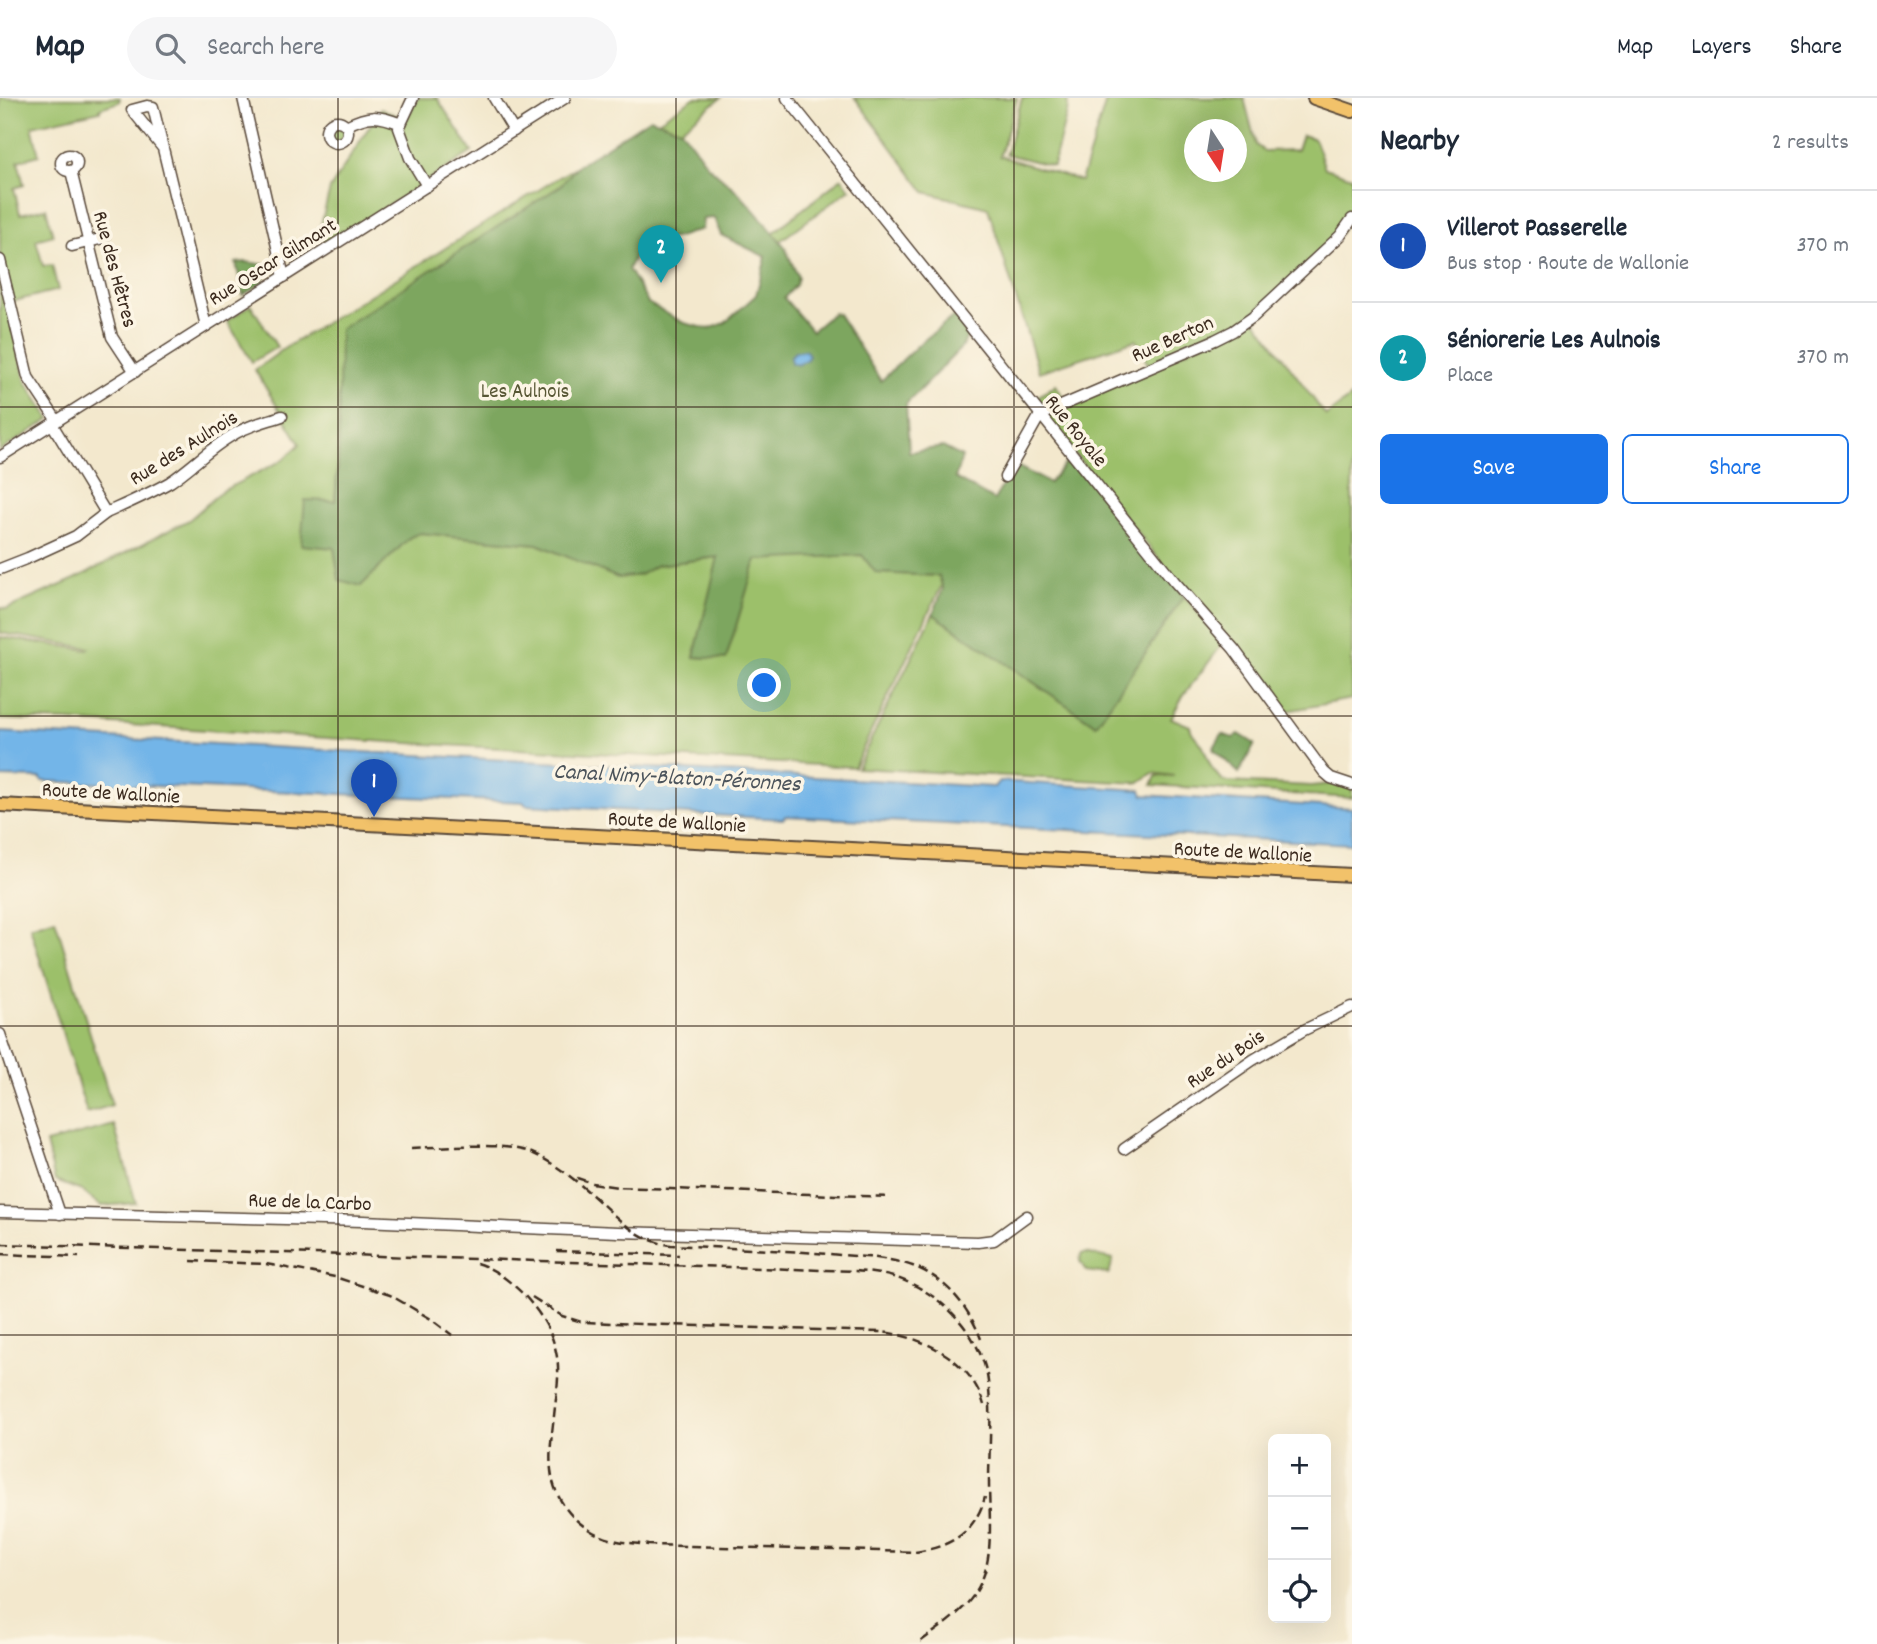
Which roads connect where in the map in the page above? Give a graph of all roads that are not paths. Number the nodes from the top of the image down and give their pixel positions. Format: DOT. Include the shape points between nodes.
graph roads {
  1 [pos="243,98"];
  2 [pos="413,98"];
  3 [pos="494,98"];
  4 [pos="565,98"];
  5 [pos="787,98"];
  6 [pos="1314,98"];
  7 [pos="1352,111"];
  8 [pos="402,121"];
  9 [pos="346,126"];
  10 [pos="514,131"];
  11 [pos="162,146"];
  12 [pos="71,171"];
  13 [pos="427,186"];
  14 [pos="1352,219"];
  15 [pos="104,238"];
  16 [pos="88,242"];
  17 [pos="72,246"];
  18 [pos="0,260"];
  19 [pos="284,277"];
  20 [pos="206,326"];
  21 [pos="135,372"];
  22 [pos="1040,415"];
  23 [pos="282,416"];
  24 [pos="54,423"];
  25 [pos="0,457"];
  26 [pos="1005,477"];
  27 [pos="106,513"];
  28 [pos="0,569"];
  29 [pos="1352,785"];
  30 [pos="0,805"];
  31 [pos="1352,875"];
  32 [pos="1352,1007"];
  33 [pos="0,1034"];
  34 [pos="1124,1149"];
  35 [pos="0,1212"];
  36 [pos="60,1214"];
  37 [pos="1027,1216"];
  1 -- 19 [label="street"];
  2 -- 8 [label="street"];
  3 -- 10 [label="street"];
  4 -- 10 [label="street, Rue Oscar Gilmant"];
  5 -- 22 [label="street, Rue Royale"];
  6 -- 7 [label="main road"];
  8 -- 9 [label="street" via="375,116"];
  8 -- 13 [label="street" via="403,144"];
  10 -- 13 [label="street, Rue Oscar Gilmant"];
  11 -- 20 [label="street"];
  12 -- 16 [label="street, Rue des Hêtres"];
  13 -- 19 [label="street, Rue Oscar Gilmant"];
  14 -- 22 [label="street, Rue Berton" via="1340,236 1239,327"];
  15 -- 16 [label="street"];
  16 -- 17 [label="street"];
  16 -- 21 [label="street, Rue des Hêtres" via="112,337"];
  18 -- 24 [label="street" via="28,377"];
  19 -- 20 [label="street, Rue Oscar Gilmant"];
  20 -- 21 [label="street, Rue Oscar Gilmant"];
  21 -- 24 [label="street, Rue Oscar Gilmant"];
  22 -- 26 [label="street"];
  22 -- 29 [label="street, Rue Royale" via="1234,649 1324,772"];
  23 -- 27 [label="street, Rue des Aulnois" via="231,436 169,482"];
  24 -- 25 [label="street, Rue Oscar Gilmant"];
  24 -- 27 [label="street"];
  27 -- 28 [label="street, Rue des Aulnois" via="76,536"];
  30 -- 31 [label="main road, Route de Wallonie"];
  32 -- 34 [label="street, Rue du Bois" via="1253,1060"];
  33 -- 36 [label="street"];
  35 -- 36 [label="street, Rue de la Carbo"];
  36 -- 37 [label="street, Rue de la Carbo" via="978,1241 994,1240"];
}
